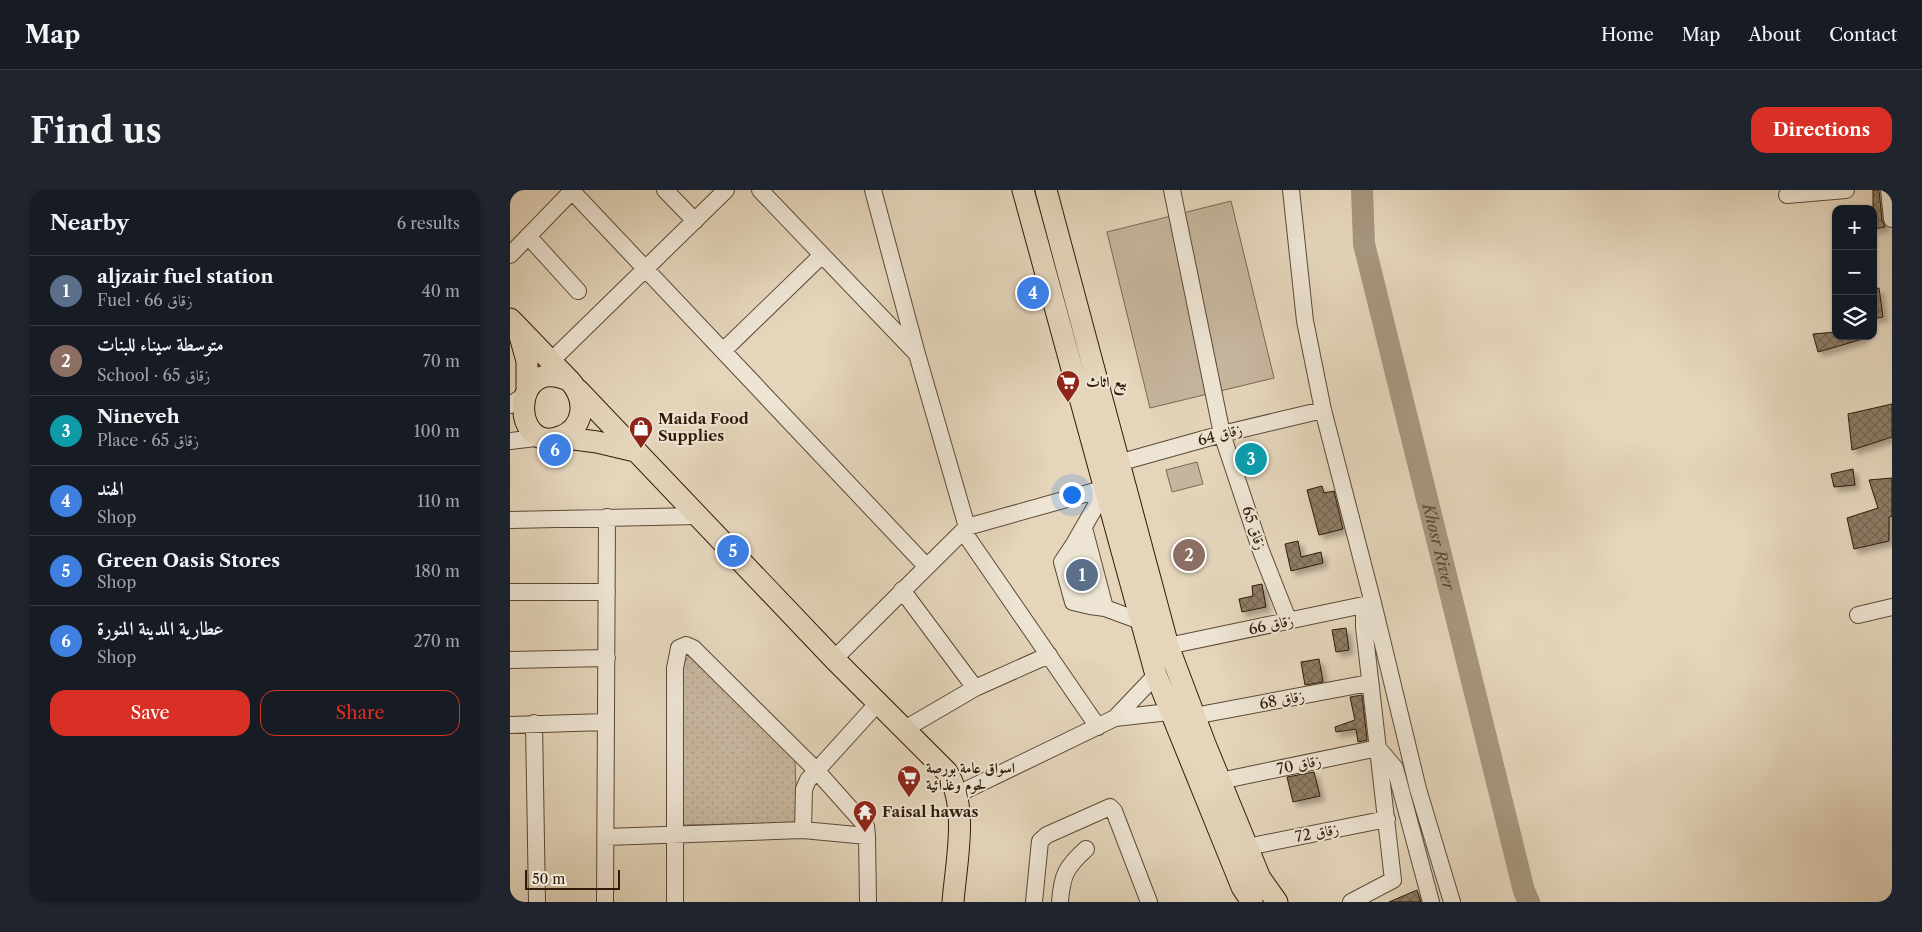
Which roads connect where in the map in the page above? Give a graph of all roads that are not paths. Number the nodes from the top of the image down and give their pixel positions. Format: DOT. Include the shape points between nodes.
graph roads {
  1 [pos="572,190"];
  2 [pos="665,190"];
  3 [pos="726,190"];
  4 [pos="760,190"];
  5 [pos="873,190"];
  6 [pos="1023,190"];
  7 [pos="1046,190"];
  8 [pos="1172,190"];
  9 [pos="1291,190"];
  10 [pos="1846,190"];
  11 [pos="1889,190"];
  12 [pos="1787,195"];
  13 [pos="1892,219"];
  14 [pos="695,220"];
  15 [pos="528,236"];
  16 [pos="510,255"];
  17 [pos="822,255"];
  18 [pos="646,269"];
  19 [pos="578,291"];
  20 [pos="513,322"];
  21 [pos="724,350"];
  22 [pos="916,354"];
  23 [pos="551,361"];
  24 [pos="574,386"];
  25 [pos="520,396"];
  26 [pos="1323,410"];
  27 [pos="1222,434"];
  28 [pos="552,437"];
  29 [pos="510,441"];
  30 [pos="635,451"];
  31 [pos="1118,463"];
  32 [pos="1106,488"];
  33 [pos="698,516"];
  34 [pos="607,517"];
  35 [pos="510,520"];
  36 [pos="1084,528"];
  37 [pos="965,529"];
  38 [pos="926,566"];
  39 [pos="902,590"];
  40 [pos="510,592"];
  41 [pos="607,592"];
  42 [pos="1373,603"];
  43 [pos="1098,607"];
  44 [pos="1892,607"];
  45 [pos="1858,615"];
  46 [pos="1143,622"];
  47 [pos="1289,622"];
  48 [pos="1168,646"];
  49 [pos="1049,656"];
  50 [pos="607,658"];
  51 [pos="834,659"];
  52 [pos="510,660"];
  53 [pos="1156,675"];
  54 [pos="1370,683"];
  55 [pos="975,688"];
  56 [pos="877,704"];
  57 [pos="1169,712"];
  58 [pos="1194,716"];
  59 [pos="1115,718"];
  60 [pos="606,722"];
  61 [pos="534,723"];
  62 [pos="510,724"];
  63 [pos="1098,726"];
  64 [pos="903,730"];
  65 [pos="1378,748"];
  66 [pos="816,770"];
  67 [pos="1220,781"];
  68 [pos="958,794"];
  69 [pos="1387,819"];
  70 [pos="803,830"];
  71 [pos="674,834"];
  72 [pos="867,836"];
  73 [pos="606,837"];
  74 [pos="1247,847"];
  75 [pos="1086,849"];
  76 [pos="537,902"];
  77 [pos="605,902"];
  78 [pos="675,902"];
  79 [pos="868,902"];
  80 [pos="953,902"];
  81 [pos="1034,902"];
  82 [pos="1060,902"];
  83 [pos="1149,902"];
  84 [pos="1252,902"];
  85 [pos="1277,902"];
  86 [pos="1351,902"];
  87 [pos="1431,902"];
  88 [pos="1452,902"];
  1 -- 15 [label="street"];
  1 -- 18 [label="street"];
  2 -- 14 [label="street"];
  3 -- 14 [label="street"];
  4 -- 17 [label="street"];
  5 -- 22 [label="street"];
  6 -- 32 [label="main road"];
  7 -- 31 [label="main road"];
  8 -- 27 [label="street, زقاق 65"];
  9 -- 26 [label="street" via="1305,321"];
  10 -- 12 [label="street"];
  11 -- 13 [label="street"];
  14 -- 18 [label="street"];
  15 -- 16 [label="street"];
  15 -- 19 [label="street"];
  17 -- 21 [label="street"];
  17 -- 22 [label="street"];
  18 -- 21 [label="street"];
  18 -- 23 [label="street"];
  20 -- 23 [label="main road"];
  20 -- 25 [label="main road" via="525,349"];
  21 -- 38 [label="street"];
  22 -- 37 [label="street"];
  23 -- 24 [label="main road"];
  24 -- 25 [label="main road" via="559,376 547,376 536,379"];
  24 -- 28 [label="main road" via="582,401 582,413 569,432"];
  24 -- 30 [label="main road"];
  25 -- 28 [label="main road" via="522,417 535,434"];
  26 -- 27 [label="street, زقاق 64"];
  26 -- 42 [label="street"];
  27 -- 31 [label="street, زقاق 64"];
  27 -- 47 [label="street, زقاق 65"];
  28 -- 29 [label="street"];
  28 -- 30 [label="main road" via="597,442"];
  30 -- 33 [label="main road"];
  31 -- 48 [label="main road"];
  32 -- 36 [label="street"];
  32 -- 37 [label="street"];
  32 -- 46 [label="main road"];
  33 -- 34 [label="street"];
  33 -- 51 [label="main road"];
  34 -- 35 [label="street"];
  34 -- 41 [label="street"];
  36 -- 43 [label="street"];
  36 -- 43 [label="street" via="1062,562 1073,602"];
  37 -- 38 [label="street"];
  37 -- 49 [label="street"];
  38 -- 39 [label="street"];
  39 -- 51 [label="street"];
  39 -- 55 [label="street"];
  40 -- 41 [label="street"];
  41 -- 50 [label="street"];
  42 -- 47 [label="street, زقاق 66"];
  42 -- 54 [label="street" via="1364,615"];
  42 -- 88 [label="street" via="1418,789"];
  43 -- 46 [label="street"];
  44 -- 45 [label="street"];
  46 -- 53 [label="main road"];
  47 -- 48 [label="street, زقاق 66"];
  48 -- 58 [label="main road"];
  49 -- 55 [label="street"];
  49 -- 63 [label="street"];
  50 -- 52 [label="street"];
  50 -- 60 [label="street"];
  51 -- 56 [label="main road"];
  53 -- 57 [label="main road"];
  53 -- 59 [label="street"];
  54 -- 58 [label="street, زقاق 68"];
  54 -- 65 [label="street"];
  55 -- 64 [label="street"];
  56 -- 64 [label="main road"];
  56 -- 66 [label="street"];
  57 -- 59 [label="street"];
  57 -- 84 [label="main road" via="1242,887"];
  58 -- 67 [label="main road"];
  59 -- 63 [label="street"];
  60 -- 61 [label="street"];
  60 -- 73 [label="street"];
  61 -- 62 [label="street"];
  61 -- 76 [label="street"];
  63 -- 68 [label="street"];
  64 -- 68 [label="main road" via="947,772"];
  65 -- 67 [label="street, زقاق 70"];
  65 -- 69 [label="street"];
  65 -- 87 [label="street" via="1395,768"];
  66 -- 70 [label="street" via="804,789"];
  66 -- 71 [label="street" via="693,648 679,648 675,668"];
  66 -- 72 [label="street" via="866,826"];
  67 -- 74 [label="main road"];
  68 -- 80 [label="main road" via="960,810"];
  69 -- 74 [label="street, زقاق 72"];
  69 -- 86 [label="street" via="1393,880"];
  70 -- 71 [label="street"];
  70 -- 72 [label="street"];
  71 -- 73 [label="street"];
  71 -- 78 [label="street"];
  72 -- 79 [label="street"];
  73 -- 77 [label="street"];
  74 -- 85 [label="main road" via="1260,878"];
  75 -- 82 [label="street" via="1070,864 1061,880"];
  81 -- 83 [label="street" via="1040,841 1110,808"];
}
